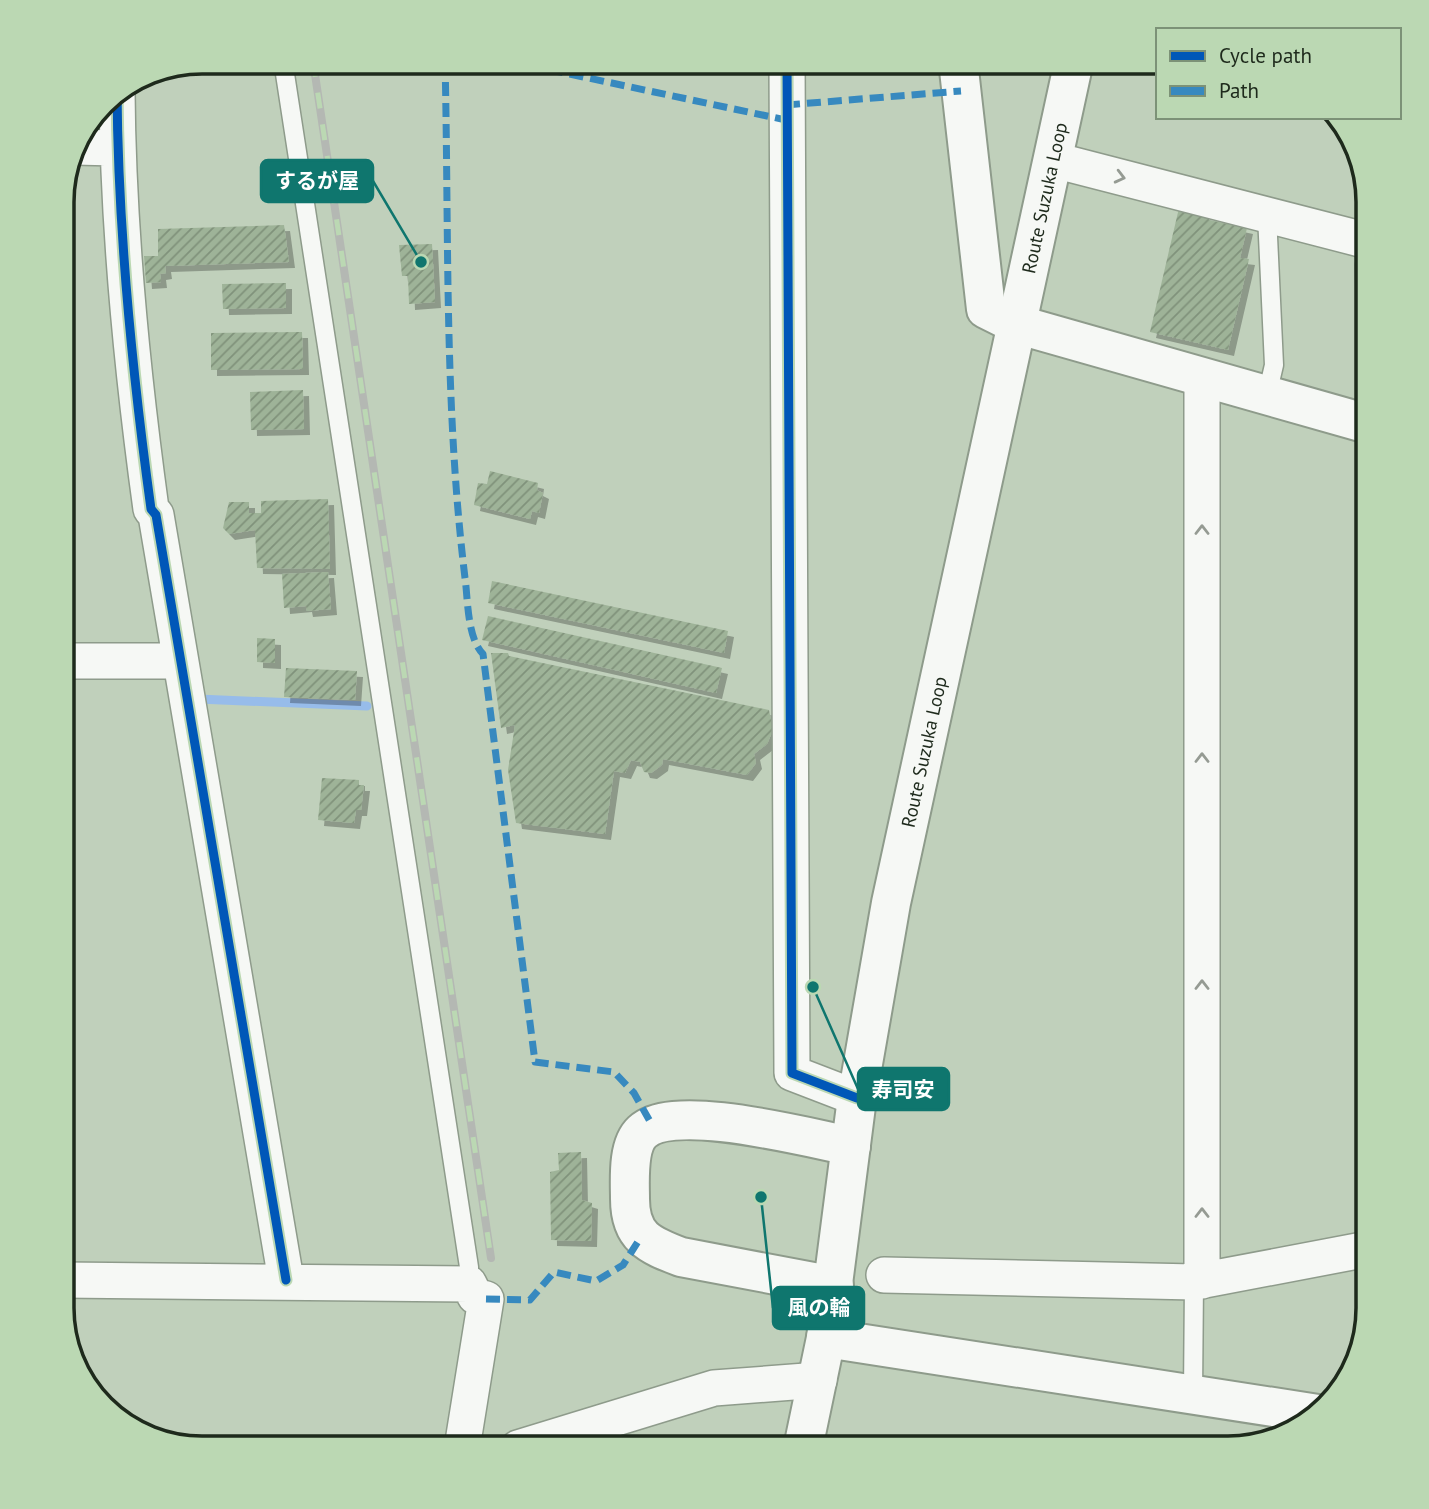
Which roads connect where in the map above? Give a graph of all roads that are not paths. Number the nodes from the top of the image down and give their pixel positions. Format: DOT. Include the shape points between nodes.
graph roads {
  1 [pos="285,74"];
  2 [pos="787,74"];
  3 [pos="959,74"];
  4 [pos="1071,74"];
  5 [pos="117,105"];
  6 [pos="86,147"];
  7 [pos="117,148"];
  8 [pos="1054,160"];
  9 [pos="1267,215"];
  10 [pos="1356,238"];
  11 [pos="1016,324"];
  12 [pos="1202,377"];
  13 [pos="1267,395"];
  14 [pos="1356,421"];
  15 [pos="180,660"];
  16 [pos="74,661"];
  17 [pos="857,1098"];
  18 [pos="851,1146"];
  19 [pos="1356,1251"];
  20 [pos="884,1275"];
  21 [pos="74,1280"];
  22 [pos="286,1280"];
  23 [pos="1198,1282"];
  24 [pos="469,1284"];
  25 [pos="834,1286"];
  26 [pos="826,1338"];
  27 [pos="819,1380"];
  28 [pos="1192,1393"];
  29 [pos="1302,1411"];
  30 [pos="465,1436"];
  31 [pos="557,1436"];
  32 [pos="806,1436"];
  1 -- 24 [label="lane"];
  2 -- 17 [label="street" via="792,1073"];
  3 -- 11 [label="street" via="986,309"];
  4 -- 8 [label="street, Route Suzuka Loop"];
  5 -- 7 [label="street"];
  6 -- 7 [label="street"];
  7 -- 15 [label="street" via="134,383 151,509 156,515"];
  8 -- 9 [label="street, one-way"];
  8 -- 11 [label="street, Route Suzuka Loop"];
  9 -- 10 [label="street"];
  9 -- 13 [label="lane" via="1274,365"];
  11 -- 12 [label="street"];
  11 -- 17 [label="street, Route Suzuka Loop" via="891,903"];
  12 -- 13 [label="street"];
  23 -- 12 [label="street, one-way"];
  13 -- 14 [label="street"];
  15 -- 16 [label="street"];
  15 -- 22 [label="street"];
  17 -- 18 [label="street, Route Suzuka Loop"];
  18 -- 25 [label="street, Route Suzuka Loop"];
  18 -- 25 [label="street" via="720,1121 679,1120 652,1125 639,1134 629,1168 630,1219 641,1237 660,1249"];
  19 -- 23 [label="street"];
  20 -- 23 [label="street"];
  21 -- 22 [label="street"];
  22 -- 24 [label="street"];
  23 -- 28 [label="lane"];
  24 -- 30 [label="street" via="475,1296 486,1299"];
  25 -- 26 [label="street, Route Suzuka Loop"];
  26 -- 27 [label="street, Route Suzuka Loop"];
  26 -- 28 [label="street"];
  27 -- 31 [label="street" via="714,1388"];
  27 -- 32 [label="street, Route Suzuka Loop"];
  28 -- 29 [label="street"];
}
